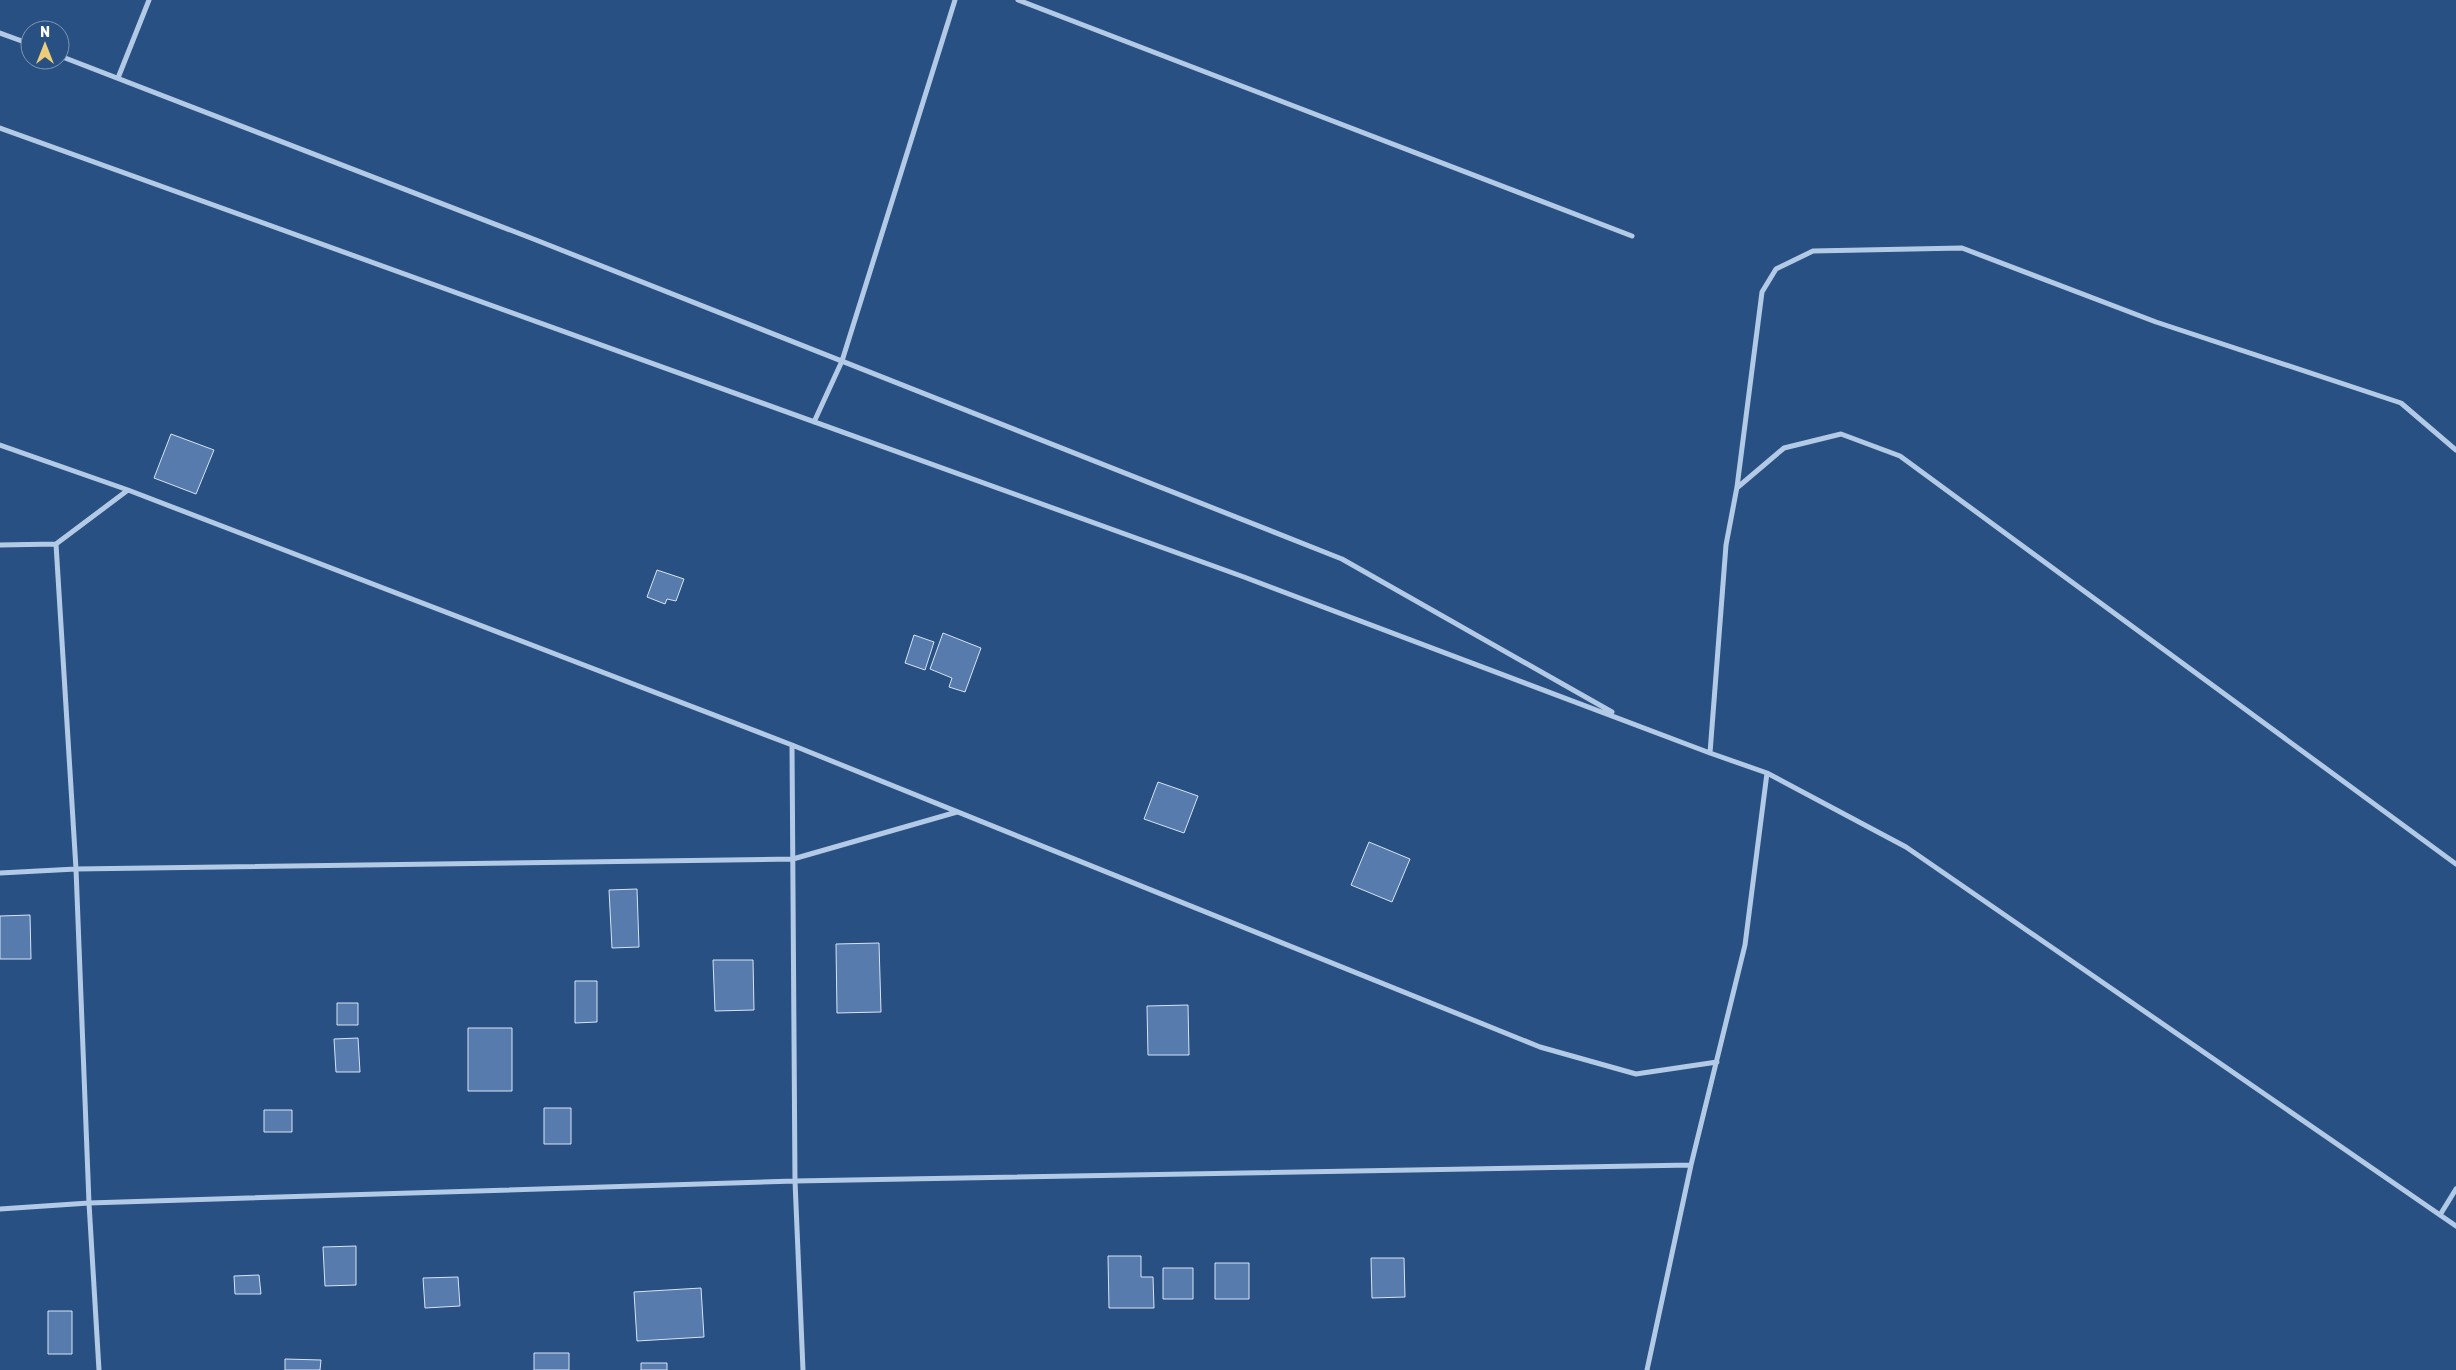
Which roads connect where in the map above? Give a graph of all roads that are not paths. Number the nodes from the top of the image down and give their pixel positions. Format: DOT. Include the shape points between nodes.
graph roads {
  1 [pos="149,0"];
  2 [pos="954,0"];
  3 [pos="1018,0"];
  4 [pos="0,32"];
  5 [pos="20,40"];
  6 [pos="70,60"];
  7 [pos="118,78"];
  8 [pos="0,128"];
  9 [pos="1632,236"];
  10 [pos="842,361"];
  11 [pos="814,422"];
  12 [pos="0,445"];
  13 [pos="2456,450"];
  14 [pos="1737,487"];
  15 [pos="128,490"];
  16 [pos="56,544"];
  17 [pos="0,545"];
  18 [pos="1626,720"];
  19 [pos="792,744"];
  20 [pos="1710,753"];
  21 [pos="1767,773"];
  22 [pos="957,812"];
  23 [pos="793,860"];
  24 [pos="2456,864"];
  25 [pos="76,869"];
  26 [pos="0,873"];
  27 [pos="1717,1062"];
  28 [pos="1691,1165"];
  29 [pos="795,1181"];
  30 [pos="2456,1190"];
  31 [pos="89,1203"];
  32 [pos="0,1209"];
  33 [pos="2440,1215"];
  34 [pos="2456,1226"];
  35 [pos="99,1370"];
  36 [pos="803,1370"];
  37 [pos="1647,1370"];
  1 -- 7 [label="street"];
  2 -- 10 [label="street"];
  3 -- 9 [label="street"];
  4 -- 5 [label="street"];
  6 -- 7 [label="street"];
  7 -- 10 [label="street"];
  8 -- 11 [label="street"];
  10 -- 11 [label="street"];
  10 -- 18 [label="street" via="1342,559"];
  11 -- 18 [label="street" via="1244,577"];
  12 -- 15 [label="street"];
  13 -- 14 [label="street" via="2401,403 2156,322 1962,248 1813,251 1776,269 1762,292"];
  14 -- 20 [label="street" via="1726,545"];
  14 -- 24 [label="street" via="1784,448 1841,434 1900,456"];
  15 -- 16 [label="street"];
  15 -- 19 [label="street"];
  16 -- 17 [label="street"];
  16 -- 25 [label="street"];
  18 -- 20 [label="street"];
  19 -- 22 [label="street"];
  19 -- 23 [label="street"];
  20 -- 21 [label="street"];
  21 -- 27 [label="street" via="1744,945"];
  21 -- 33 [label="street" via="1906,848"];
  22 -- 23 [label="street"];
  22 -- 27 [label="street" via="1540,1047 1636,1074"];
  23 -- 25 [label="street"];
  23 -- 29 [label="street"];
  25 -- 26 [label="street"];
  25 -- 31 [label="street"];
  27 -- 28 [label="street"];
  28 -- 29 [label="street"];
  28 -- 37 [label="street"];
  29 -- 31 [label="street"];
  29 -- 36 [label="street"];
  30 -- 33 [label="street"];
  31 -- 32 [label="street"];
  31 -- 35 [label="street"];
  33 -- 34 [label="street"];
}
